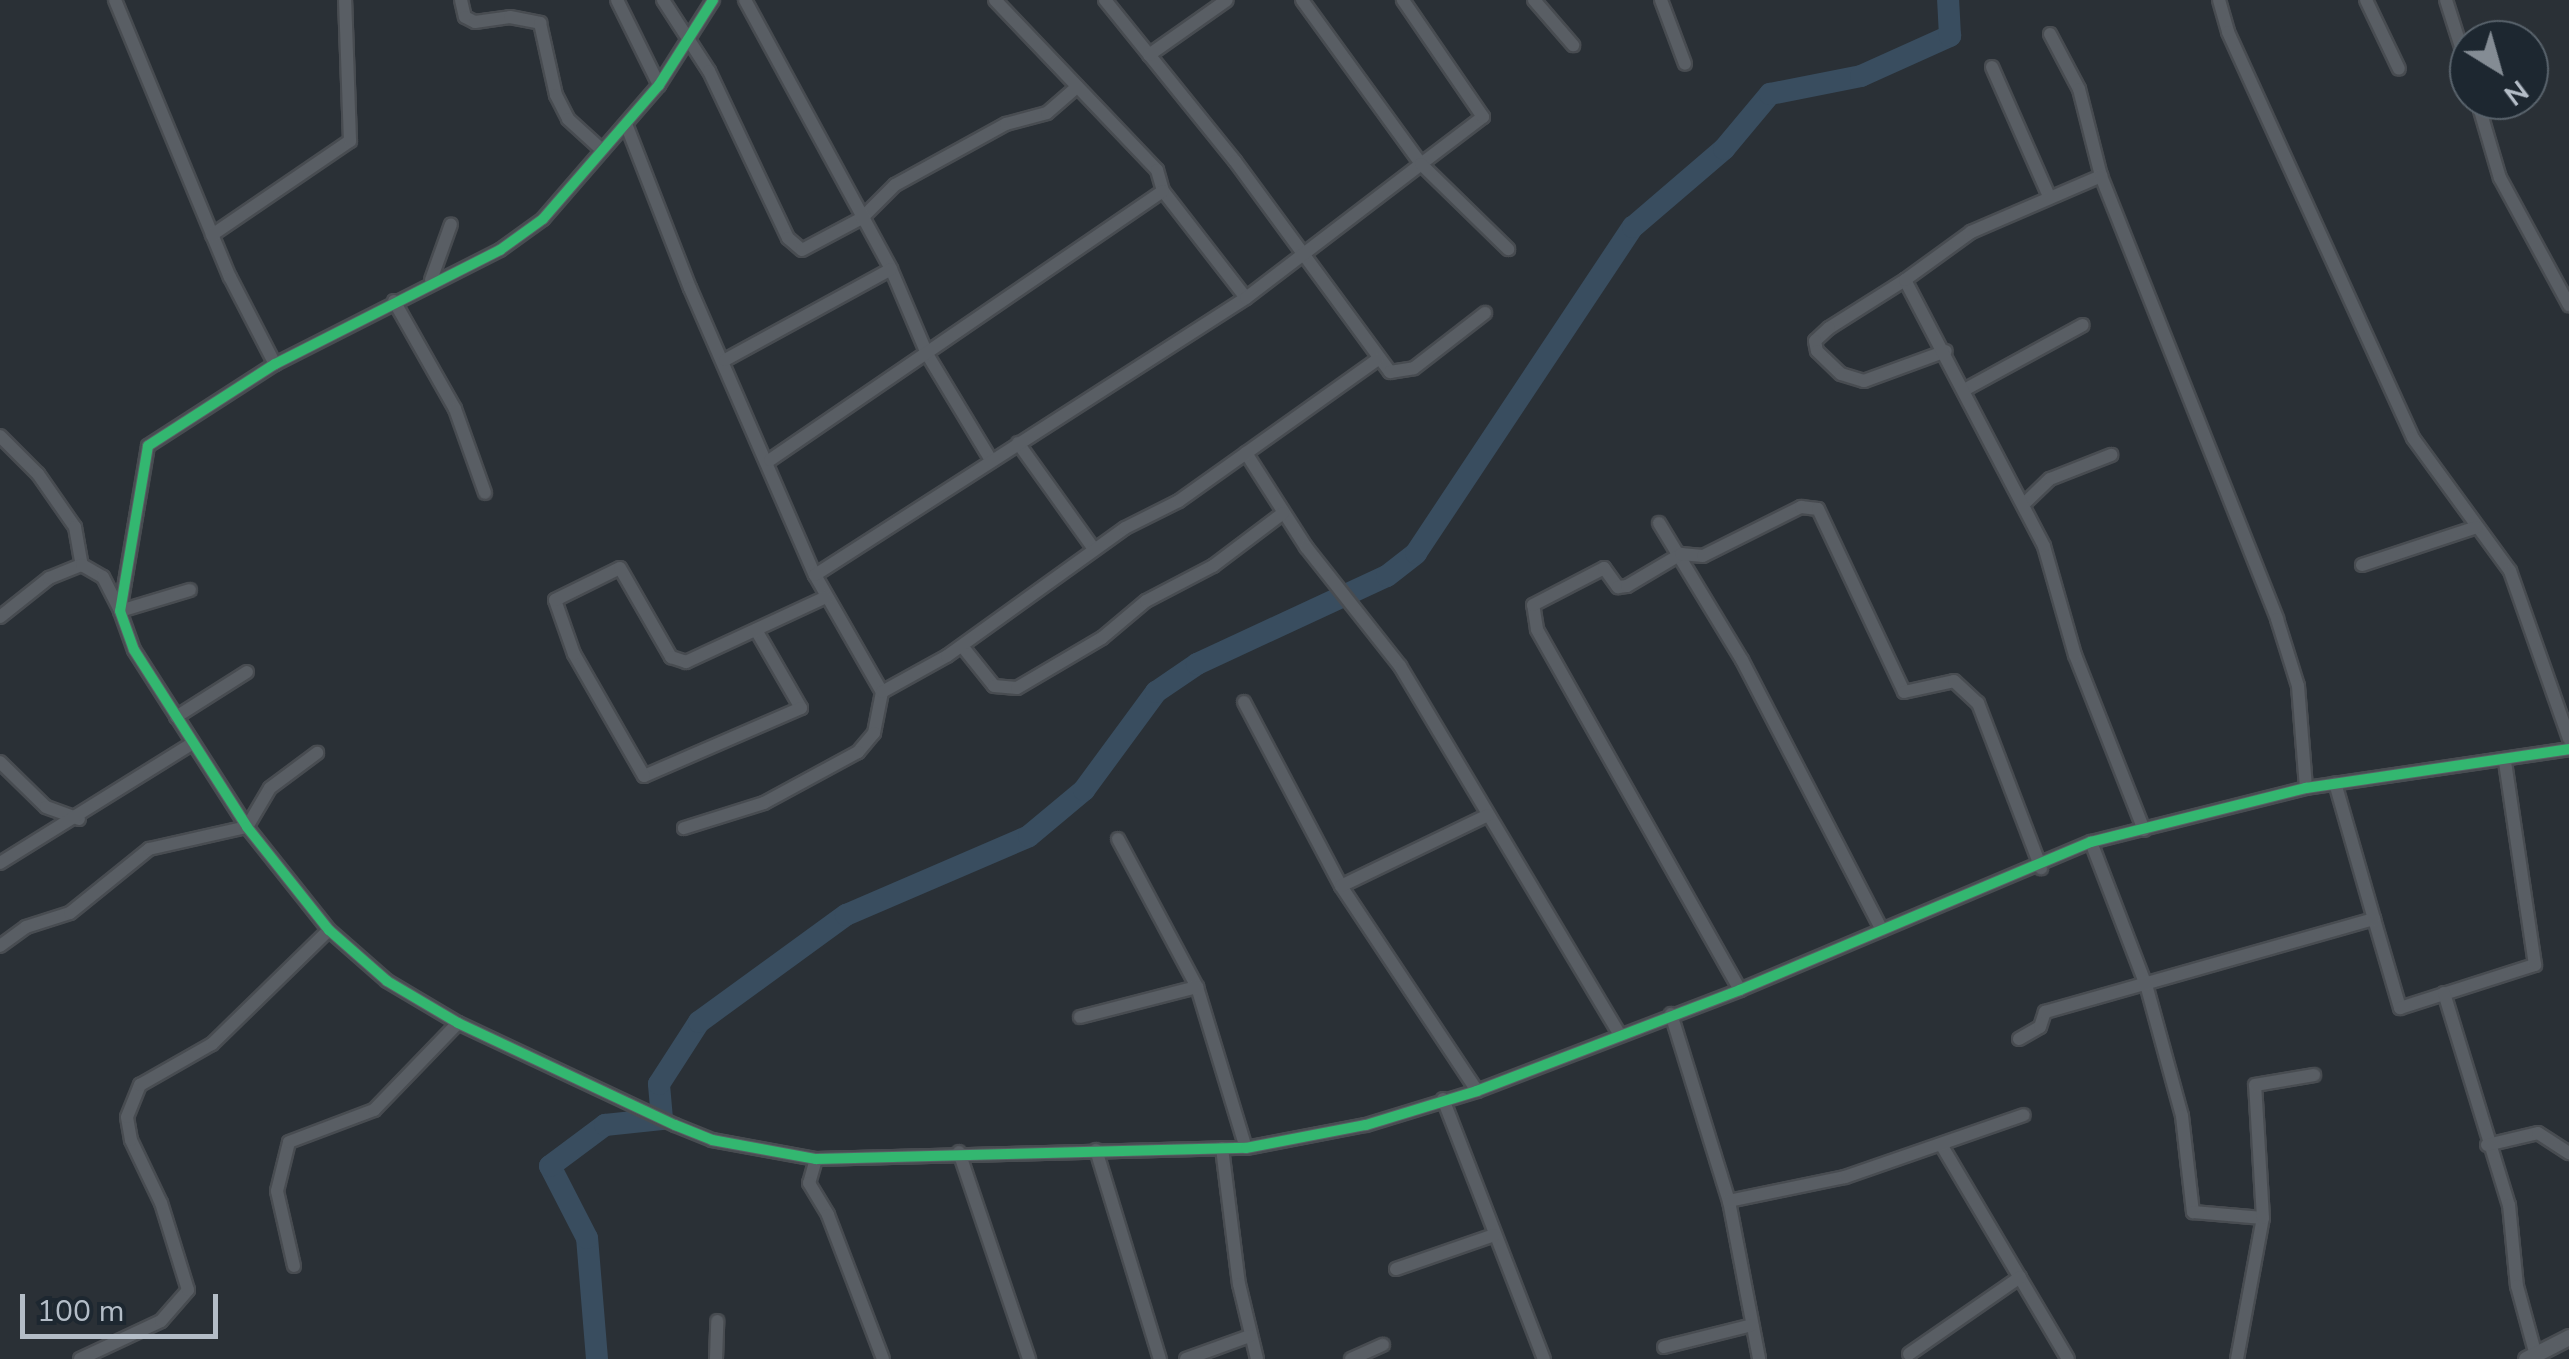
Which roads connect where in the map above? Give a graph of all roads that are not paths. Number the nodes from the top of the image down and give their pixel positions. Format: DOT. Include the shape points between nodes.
graph roads {
  1 [pos="114,0"];
  2 [pos="345,0"];
  3 [pos="461,0"];
  4 [pos="618,0"];
  5 [pos="663,0"];
  6 [pos="713,0"];
  7 [pos="745,0"];
  8 [pos="995,0"];
  9 [pos="1106,0"];
  10 [pos="1226,0"];
  11 [pos="1302,0"];
  12 [pos="1403,0"];
  13 [pos="1534,0"];
  14 [pos="1661,0"];
  15 [pos="2219,0"];
  16 [pos="2366,0"];
  17 [pos="2050,34"];
  18 [pos="686,36"];
  19 [pos="1574,45"];
  20 [pos="1149,54"];
  21 [pos="1685,64"];
  22 [pos="1992,68"];
  23 [pos="2399,69"];
  24 [pos="659,84"];
  25 [pos="1077,87"];
  26 [pos="2483,120"];
  27 [pos="626,124"];
  28 [pos="602,150"];
  29 [pos="1421,164"];
  30 [pos="2102,176"];
  31 [pos="1163,191"];
  32 [pos="2049,196"];
  33 [pos="862,218"];
  34 [pos="451,224"];
  35 [pos="212,235"];
  36 [pos="1508,249"];
  37 [pos="1301,250"];
  38 [pos="891,269"];
  39 [pos="431,280"];
  40 [pos="1905,280"];
  41 [pos="1246,298"];
  42 [pos="394,301"];
  43 [pos="2569,305"];
  44 [pos="1485,312"];
  45 [pos="2083,326"];
  46 [pos="1946,351"];
  47 [pos="928,354"];
  48 [pos="1378,359"];
  49 [pos="725,360"];
  50 [pos="275,364"];
  51 [pos="1966,389"];
  52 [pos="0,436"];
  53 [pos="1018,443"];
  54 [pos="1246,453"];
  55 [pos="2111,456"];
  56 [pos="770,460"];
  57 [pos="991,460"];
  58 [pos="485,493"];
  59 [pos="2024,504"];
  60 [pos="1283,512"];
  61 [pos="1659,523"];
  62 [pos="2477,527"];
  63 [pos="1094,550"];
  64 [pos="1681,554"];
  65 [pos="82,565"];
  66 [pos="2362,565"];
  67 [pos="815,575"];
  68 [pos="190,590"];
  69 [pos="826,597"];
  70 [pos="120,611"];
  71 [pos="0,617"];
  72 [pos="772,622"];
  73 [pos="756,630"];
  74 [pos="768,644"];
  75 [pos="962,646"];
  76 [pos="247,672"];
  77 [pos="882,692"];
  78 [pos="1244,702"];
  79 [pos="176,717"];
  80 [pos="2569,739"];
  81 [pos="192,743"];
  82 [pos="2569,749"];
  83 [pos="317,753"];
  84 [pos="2505,761"];
  85 [pos="0,762"];
  86 [pos="2335,783"];
  87 [pos="2306,788"];
  88 [pos="1488,815"];
  89 [pos="79,818"];
  90 [pos="247,827"];
  91 [pos="684,828"];
  92 [pos="2144,830"];
  93 [pos="1118,839"];
  94 [pos="2091,842"];
  95 [pos="0,863"];
  96 [pos="2042,868"];
  97 [pos="1340,886"];
  98 [pos="2374,920"];
  99 [pos="329,930"];
  100 [pos="1882,930"];
  101 [pos="0,946"];
  102 [pos="1197,987"];
  103 [pos="2147,988"];
  104 [pos="1740,990"];
  105 [pos="2444,993"];
  106 [pos="1672,1014"];
  107 [pos="1080,1017"];
  108 [pos="458,1023"];
  109 [pos="1619,1034"];
  110 [pos="2020,1039"];
  111 [pos="2314,1075"];
  112 [pos="1477,1092"];
  113 [pos="1444,1099"];
  114 [pos="2024,1115"];
  115 [pos="2487,1145"];
  116 [pos="1942,1146"];
  117 [pos="1222,1148"];
  118 [pos="1246,1148"];
  119 [pos="1096,1150"];
  120 [pos="959,1152"];
  121 [pos="2569,1154"];
  122 [pos="816,1160"];
  123 [pos="1728,1201"];
  124 [pos="2262,1218"];
  125 [pos="1494,1236"];
  126 [pos="294,1266"];
  127 [pos="1396,1270"];
  128 [pos="2020,1277"];
  129 [pos="717,1320"];
  130 [pos="1752,1325"];
  131 [pos="1250,1336"];
  132 [pos="2569,1338"];
  133 [pos="1383,1345"];
  134 [pos="1664,1347"];
  135 [pos="1910,1354"];
  136 [pos="2531,1356"];
  137 [pos="80,1359"];
  138 [pos="716,1359"];
  139 [pos="883,1359"];
  140 [pos="1029,1359"];
  141 [pos="1160,1359"];
  142 [pos="1186,1359"];
  143 [pos="1256,1359"];
  144 [pos="1352,1359"];
  145 [pos="1544,1359"];
  146 [pos="1759,1359"];
  147 [pos="2068,1359"];
  148 [pos="2237,1359"];
  1 -- 35 [label="street"];
  2 -- 35 [label="street" via="350,141"];
  3 -- 28 [label="street" via="465,17 476,22 510,16 540,22 568,119"];
  4 -- 24 [label="street"];
  5 -- 18 [label="street"];
  6 -- 18 [label="street"];
  7 -- 33 [label="street"];
  8 -- 25 [label="street"];
  9 -- 20 [label="street"];
  10 -- 20 [label="street"];
  11 -- 29 [label="street"];
  12 -- 29 [label="street" via="1483,118"];
  13 -- 19 [label="street"];
  14 -- 21 [label="street"];
  15 -- 62 [label="street" via="2382,378 2413,438"];
  16 -- 23 [label="street"];
  17 -- 30 [label="street" via="2080,89"];
  18 -- 24 [label="street"];
  18 -- 33 [label="street" via="795,247 802,250"];
  20 -- 37 [label="street"];
  22 -- 32 [label="street"];
  24 -- 27 [label="street"];
  25 -- 31 [label="street" via="1156,170"];
  25 -- 33 [label="street" via="1047,113 1006,124 895,185"];
  26 -- 43 [label="street" via="2500,178"];
  27 -- 28 [label="street"];
  27 -- 49 [label="street"];
  28 -- 39 [label="street" via="543,219 500,250"];
  29 -- 36 [label="street"];
  29 -- 37 [label="street"];
  30 -- 32 [label="street"];
  30 -- 87 [label="street" via="2277,619 2298,686"];
  31 -- 41 [label="street"];
  31 -- 47 [label="street"];
  32 -- 40 [label="street" via="1971,232"];
  33 -- 38 [label="street"];
  34 -- 39 [label="street"];
  35 -- 50 [label="street"];
  37 -- 41 [label="street"];
  37 -- 48 [label="street"];
  38 -- 47 [label="street"];
  38 -- 49 [label="street"];
  39 -- 42 [label="street"];
  40 -- 46 [label="street"];
  40 -- 46 [label="street" via="1828,328 1815,342 1817,351 1841,374 1864,381"];
  41 -- 53 [label="street"];
  42 -- 50 [label="street"];
  42 -- 58 [label="street" via="455,409"];
  44 -- 48 [label="street" via="1396,376"];
  45 -- 51 [label="street"];
  46 -- 51 [label="street"];
  47 -- 56 [label="street"];
  47 -- 57 [label="street"];
  48 -- 54 [label="street"];
  49 -- 56 [label="street"];
  50 -- 70 [label="street" via="148,446"];
  51 -- 59 [label="street"];
  52 -- 65 [label="street" via="38,474 75,527"];
  53 -- 57 [label="street"];
  53 -- 63 [label="street"];
  54 -- 60 [label="street"];
  54 -- 63 [label="street"];
  55 -- 59 [label="street" via="2050,478"];
  56 -- 67 [label="street"];
  57 -- 67 [label="street"];
  59 -- 92 [label="street"];
  60 -- 75 [label="street" via="1213,566 1146,601 1102,638 1017,688 994,686"];
  60 -- 88 [label="street" via="1400,666"];
  61 -- 64 [label="street"];
  62 -- 66 [label="street"];
  62 -- 80 [label="street" via="2510,570"];
  63 -- 75 [label="street"];
  64 -- 96 [label="street" via="1704,556 1801,507 1818,508 1904,692 1954,681 1978,703"];
  64 -- 100 [label="street"];
  64 -- 104 [label="street" via="1618,588 1604,568 1542,597 1533,616"];
  65 -- 70 [label="street" via="103,577"];
  65 -- 71 [label="street" via="49,578"];
  67 -- 69 [label="street"];
  68 -- 70 [label="street"];
  69 -- 72 [label="street"];
  69 -- 77 [label="street"];
  70 -- 79 [label="street" via="134,650"];
  72 -- 73 [label="street"];
  72 -- 74 [label="street"];
  73 -- 74 [label="street"];
  73 -- 74 [label="street" via="686,662 671,657 620,568 555,600 574,654 644,776 801,708"];
  75 -- 77 [label="street"];
  76 -- 79 [label="street"];
  77 -- 91 [label="street" via="874,733 858,752 764,804"];
  78 -- 97 [label="street"];
  79 -- 81 [label="street"];
  81 -- 89 [label="street"];
  81 -- 90 [label="street"];
  82 -- 84 [label="street"];
  83 -- 90 [label="street" via="270,788"];
  84 -- 86 [label="street"];
  84 -- 105 [label="street" via="2535,966"];
  85 -- 89 [label="street" via="46,807"];
  86 -- 87 [label="street"];
  86 -- 98 [label="street"];
  87 -- 92 [label="street"];
  88 -- 97 [label="street"];
  88 -- 109 [label="street"];
  89 -- 95 [label="street"];
  90 -- 99 [label="street"];
  90 -- 101 [label="street" via="149,849 70,912 26,927"];
  92 -- 94 [label="street"];
  93 -- 102 [label="street"];
  94 -- 96 [label="street"];
  94 -- 103 [label="street"];
  96 -- 100 [label="street"];
  97 -- 112 [label="street"];
  98 -- 103 [label="street"];
  98 -- 105 [label="street" via="2400,1008"];
  99 -- 108 [label="street" via="387,981"];
  99 -- 137 [label="street" via="212,1044 140,1086 127,1117 132,1140 168,1221 188,1290 161,1321"];
  100 -- 104 [label="street"];
  102 -- 107 [label="street"];
  102 -- 118 [label="street"];
  103 -- 110 [label="street" via="2045,1012 2040,1027"];
  103 -- 124 [label="street" via="2182,1116 2193,1212"];
  104 -- 106 [label="street"];
  105 -- 115 [label="street"];
  106 -- 109 [label="street"];
  106 -- 123 [label="street"];
  108 -- 122 [label="street" via="712,1140"];
  108 -- 126 [label="street" via="374,1110 289,1142 277,1190"];
  109 -- 112 [label="street"];
  111 -- 124 [label="street" via="2254,1086"];
  112 -- 113 [label="street"];
  113 -- 118 [label="street" via="1366,1126"];
  113 -- 125 [label="street"];
  114 -- 116 [label="street"];
  115 -- 121 [label="street" via="2538,1133"];
  115 -- 136 [label="street" via="2509,1205"];
  116 -- 123 [label="street" via="1845,1177"];
  116 -- 128 [label="street"];
  117 -- 118 [label="street"];
  117 -- 119 [label="street"];
  117 -- 131 [label="street"];
  119 -- 120 [label="street"];
  119 -- 141 [label="street"];
  120 -- 122 [label="street"];
  120 -- 140 [label="street"];
  122 -- 139 [label="street" via="809,1183 828,1215"];
  123 -- 130 [label="street"];
  124 -- 148 [label="street"];
  125 -- 127 [label="street"];
  125 -- 145 [label="street"];
  128 -- 135 [label="street"];
  128 -- 147 [label="street"];
  129 -- 138 [label="street"];
  130 -- 134 [label="street"];
  130 -- 146 [label="street"];
  131 -- 142 [label="street"];
  131 -- 143 [label="street"];
  132 -- 136 [label="street"];
  133 -- 144 [label="street"];
}
